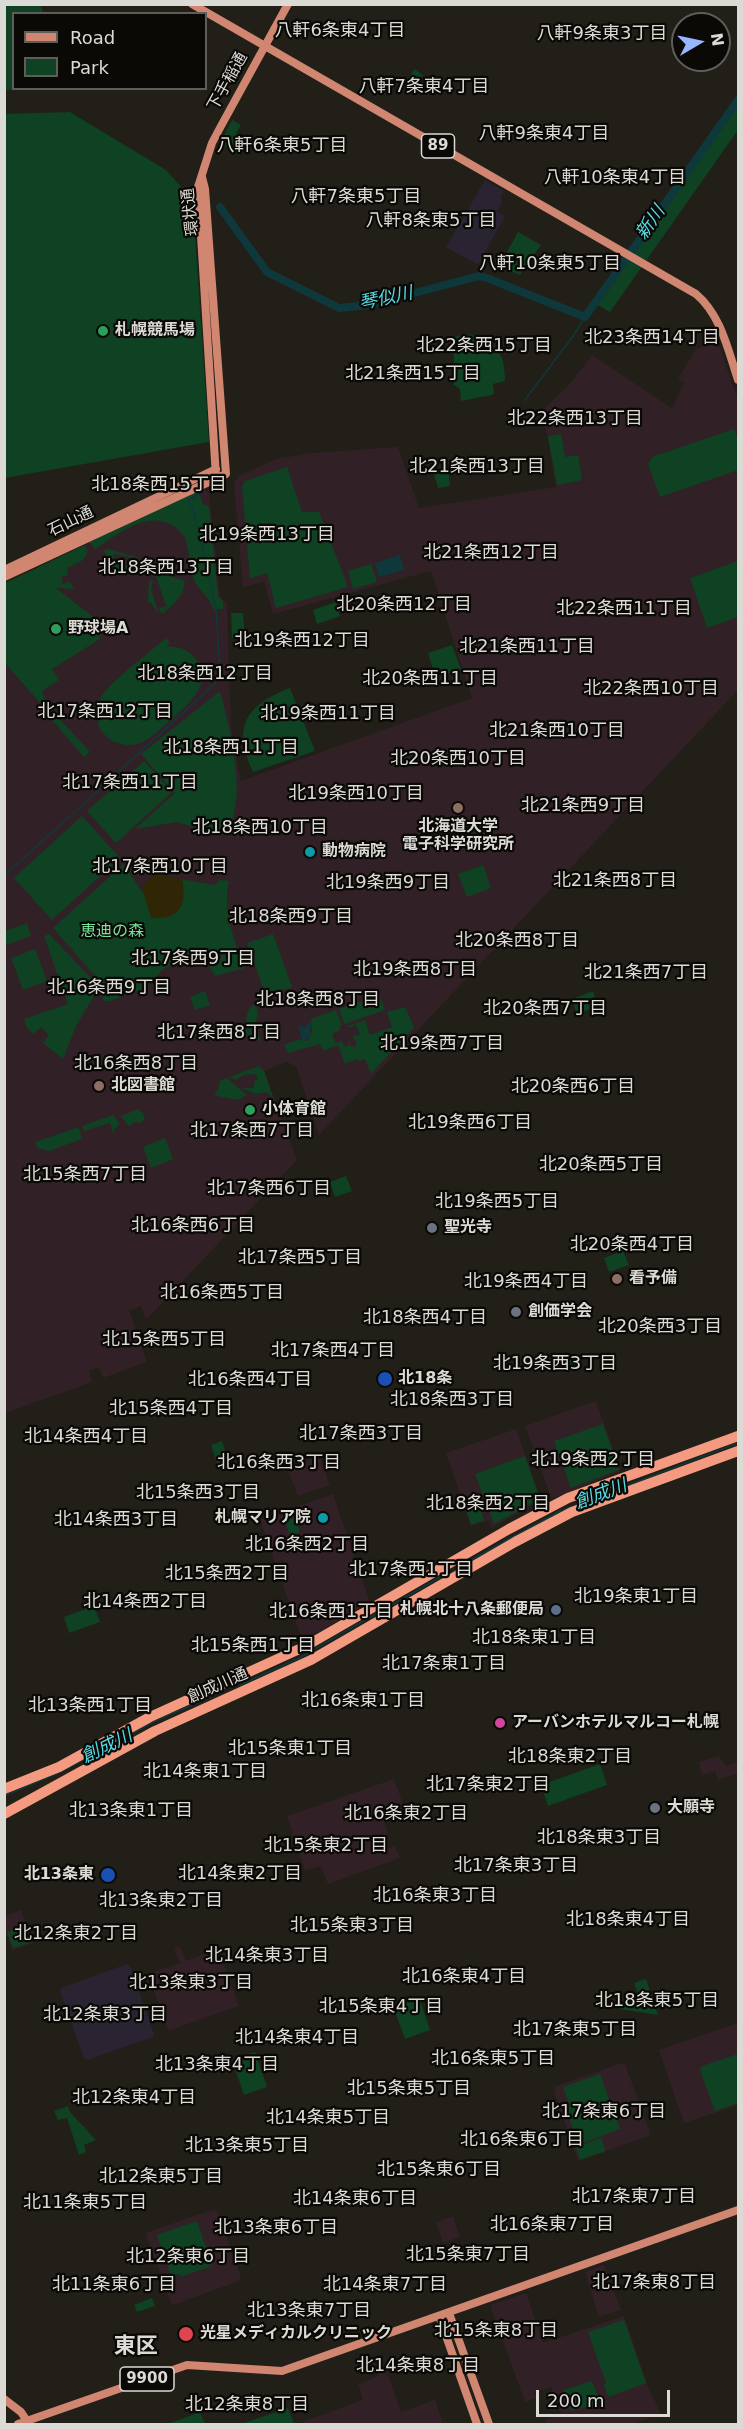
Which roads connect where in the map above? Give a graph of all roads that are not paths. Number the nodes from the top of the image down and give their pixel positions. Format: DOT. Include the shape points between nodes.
graph roads {
  1 [pos="192,4"];
  2 [pos="288,4"];
  3 [pos="206,12"];
  4 [pos="207,13"];
  5 [pos="265,47"];
  6 [pos="202,177"];
  7 [pos="738,380"];
  8 [pos="216,473"];
  9 [pos="4,570"];
  10 [pos="4,578"];
  11 [pos="738,1436"];
  12 [pos="738,1451"];
  13 [pos="4,1789"];
  14 [pos="4,1814"];
  15 [pos="738,2210"];
  16 [pos="449,2313"];
  17 [pos="439,2316"];
  18 [pos="4,2399"];
  19 [pos="28,2423"];
  20 [pos="18,2424"];
  21 [pos="477,2424"];
  22 [pos="489,2424"];
  1 -- 3 [label="main road, 89"];
  2 -- 5 [label="main road, 下手稲通"];
  4 -- 5 [label="main road, 89"];
  5 -- 6 [label="main road, 下手稲通" via="212,143"];
  5 -- 7 [label="main road, 89" via="696,294 717,320"];
  6 -- 8 [label="main road, 環状通" via="198,187"];
  6 -- 8 [label="main road, 環状通" via="226,474"];
  8 -- 9 [label="main road, 石山通"];
  8 -- 10 [label="main road, 石山通"];
  11 -- 13 [label="highway, 創成川通" via="568,1498 306,1646 150,1718 59,1767"];
  12 -- 14 [label="highway, 創成川通" via="572,1512 311,1660 155,1731"];
  15 -- 16 [label="main road"];
  16 -- 17 [label="main road"];
  16 -- 22 [label="main road"];
  17 -- 19 [label="main road, 9900" via="282,2372 187,2366"];
  17 -- 21 [label="main road"];
  18 -- 19 [label="main road"];
  19 -- 20 [label="main road, 9900"];
}
